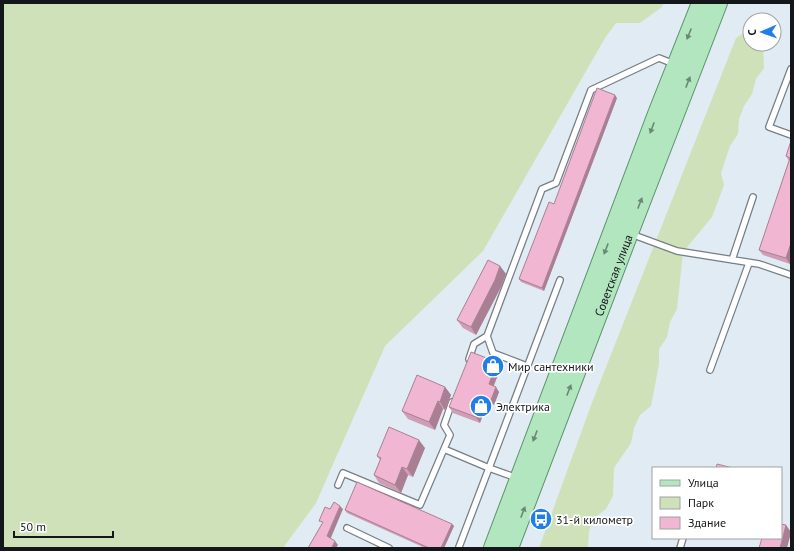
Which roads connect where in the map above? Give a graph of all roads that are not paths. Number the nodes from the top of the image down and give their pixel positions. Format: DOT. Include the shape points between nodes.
graph roads {
  1 [pos="701,3"];
  2 [pos="718,3"];
  3 [pos="676,65"];
  4 [pos="791,69"];
  5 [pos="791,135"];
  6 [pos="753,197"];
  7 [pos="629,233"];
  8 [pos="732,260"];
  9 [pos="749,263"];
  10 [pos="791,275"];
  11 [pos="560,280"];
  12 [pos="487,336"];
  13 [pos="466,366"];
  14 [pos="527,366"];
  15 [pos="710,370"];
  16 [pos="455,396"];
  17 [pos="444,449"];
  18 [pos="489,468"];
  19 [pos="519,479"];
  20 [pos="338,485"];
  21 [pos="348,528"];
  22 [pos="459,546"];
  23 [pos="389,548"];
  24 [pos="493,548"];
  25 [pos="509,548"];
  1 -- 3 [label="main road, Советская улица, one-way"];
  7 -- 2 [label="main road, Советская улица, one-way"];
  3 -- 12 [label="lane" via="659,58 591,90 556,183 542,189"];
  3 -- 19 [label="main road, Советская улица, one-way"];
  4 -- 5 [label="lane" via="769,127"];
  6 -- 8 [label="lane"];
  7 -- 8 [label="lane" via="677,251"];
  25 -- 7 [label="main road, Советская улица, one-way"];
  8 -- 9 [label="lane"];
  9 -- 10 [label="lane"];
  9 -- 15 [label="lane"];
  11 -- 14 [label="lane"];
  12 -- 13 [label="lane" via="474,344"];
  12 -- 14 [label="lane" via="493,353"];
  14 -- 18 [label="lane"];
  16 -- 17 [label="lane" via="444,425 450,435"];
  17 -- 18 [label="lane"];
  17 -- 20 [label="lane" via="420,505 343,473"];
  18 -- 19 [label="lane"];
  18 -- 22 [label="lane"];
  19 -- 24 [label="main road, Советская улица"];
  21 -- 23 [label="lane"];
}
